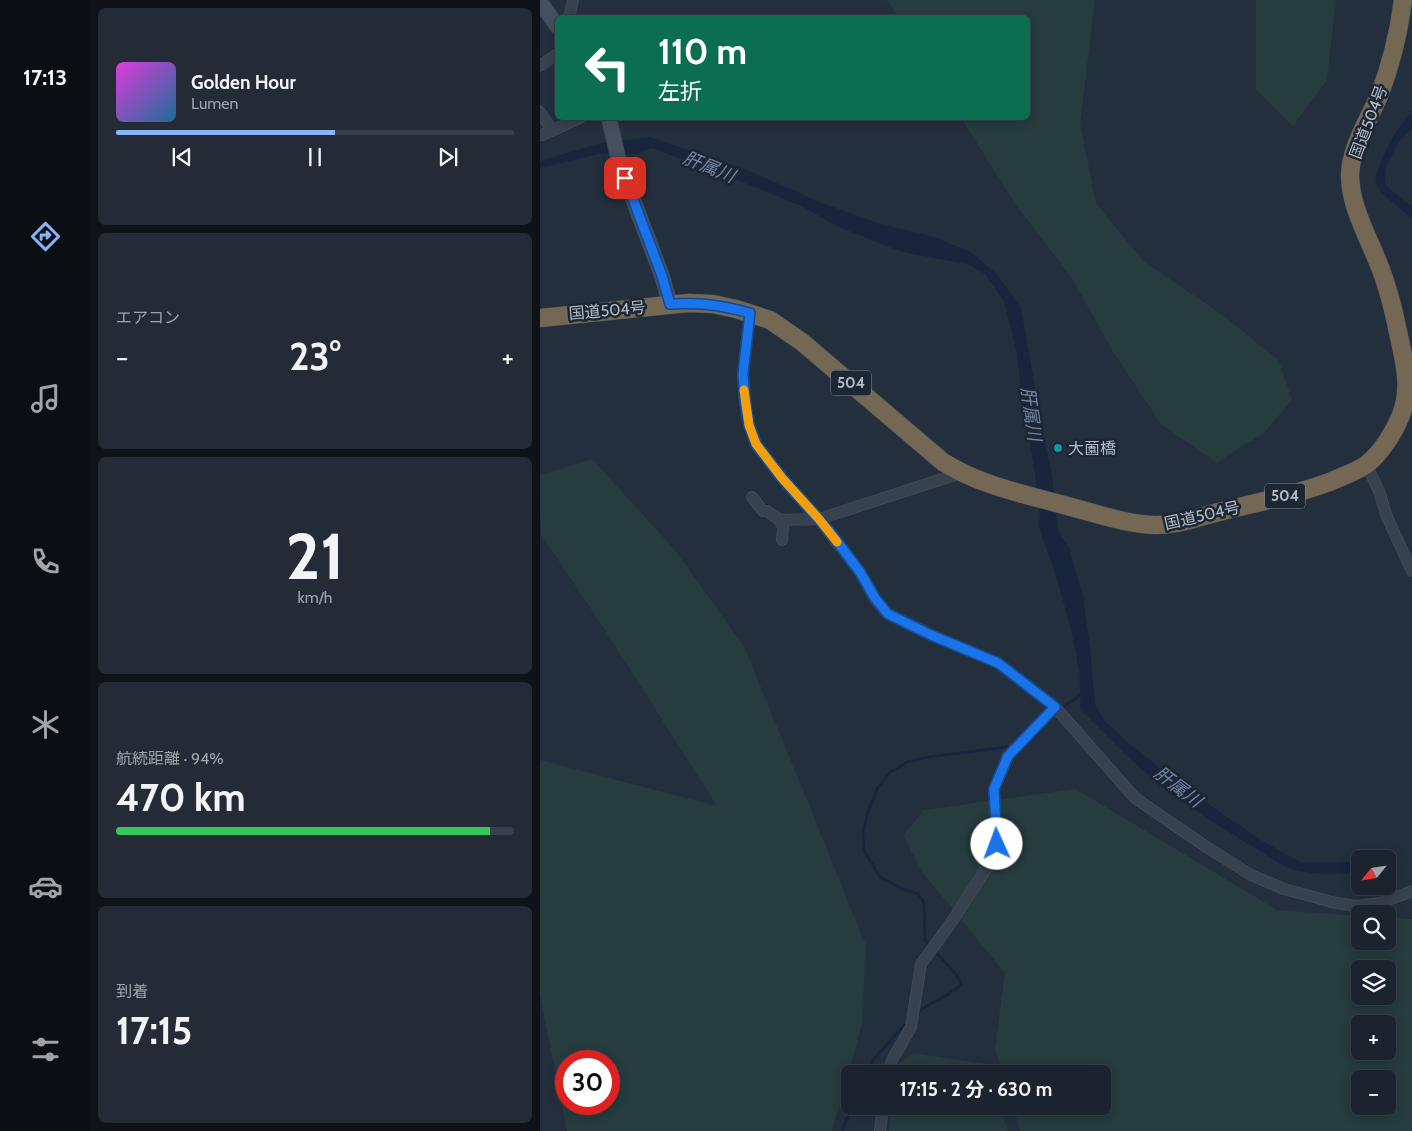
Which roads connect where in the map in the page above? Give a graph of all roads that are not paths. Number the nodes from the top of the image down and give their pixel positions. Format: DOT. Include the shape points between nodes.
graph roads {
  1 [pos="573,0"];
  2 [pos="1403,0"];
  3 [pos="540,2"];
  4 [pos="570,15"];
  5 [pos="555,23"];
  6 [pos="555,55"];
  7 [pos="540,66"];
  8 [pos="540,112"];
  9 [pos="575,120"];
  10 [pos="609,121"];
  11 [pos="670,304"];
  12 [pos="750,313"];
  13 [pos="540,318"];
  14 [pos="1405,334"];
  15 [pos="1366,464"];
  16 [pos="961,473"];
  17 [pos="752,497"];
  18 [pos="819,519"];
  19 [pos="780,520"];
  20 [pos="782,540"];
  21 [pos="1412,571"];
  22 [pos="1055,707"];
  23 [pos="1412,891"];
  24 [pos="891,1065"];
  25 [pos="882,1115"];
  26 [pos="880,1131"];
  1 -- 4 [label="street"];
  2 -- 14 [label="highway, 国道504号 / 504" via="1393,54 1380,94 1354,152 1350,175 1364,231"];
  3 -- 5 [label="main road"];
  6 -- 7 [label="street"];
  8 -- 9 [label="street" via="547,132"];
  10 -- 11 [label="main road" via="619,162"];
  11 -- 12 [label="highway, 国道504号 / 504" via="713,304"];
  11 -- 13 [label="highway, 国道504号 / 504"];
  12 -- 16 [label="highway, 国道504号 / 504" via="770,320 802,342 943,462"];
  12 -- 18 [label="street" via="743,374 749,425 756,444"];
  14 -- 15 [label="highway, 国道504号 / 504" via="1407,392 1401,415 1386,443"];
  15 -- 16 [label="highway, 国道504号 / 504" via="1324,484 1279,498 1196,519 1157,525 1135,524 1020,494"];
  15 -- 21 [label="street"];
  16 -- 18 [label="street"];
  17 -- 19 [label="street" via="763,511"];
  18 -- 19 [label="street"];
  18 -- 22 [label="street" via="888,614 998,663"];
  19 -- 20 [label="street"];
  22 -- 23 [label="street" via="1135,798 1251,875 1293,891 1357,906 1380,903"];
  22 -- 24 [label="street" via="1008,756 994,789 997,844 991,861 921,964 911,1027"];
  25 -- 26 [label="street"];
}
